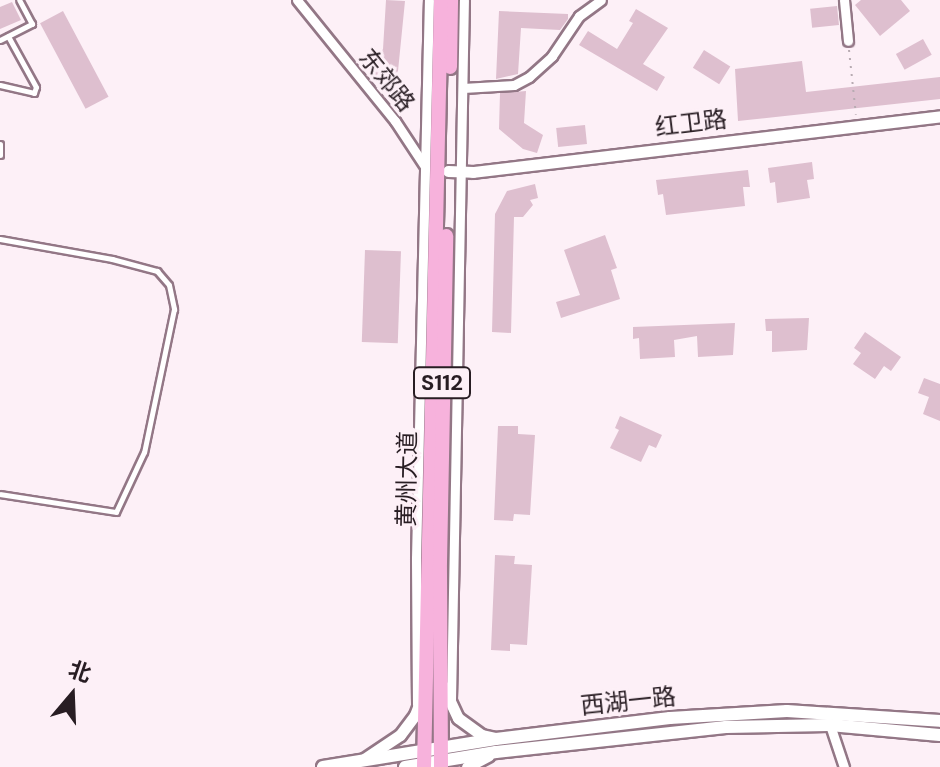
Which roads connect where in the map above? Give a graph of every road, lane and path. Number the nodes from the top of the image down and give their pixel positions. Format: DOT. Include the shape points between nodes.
graph roads {
  1 [pos="19,0"];
  2 [pos="297,0"];
  3 [pos="429,0"];
  4 [pos="441,0"];
  5 [pos="451,0"];
  6 [pos="464,0"];
  7 [pos="601,0"];
  8 [pos="844,0"];
  9 [pos="8,36"];
  10 [pos="0,40"];
  11 [pos="848,41"];
  12 [pos="0,85"];
  13 [pos="463,88"];
  14 [pos="940,116"];
  15 [pos="858,126"];
  16 [pos="0,144"];
  17 [pos="0,155"];
  18 [pos="426,167"];
  19 [pos="455,171"];
  20 [pos="439,189"];
  21 [pos="0,239"];
  22 [pos="0,494"];
  23 [pos="442,685"];
  24 [pos="426,686"];
  25 [pos="451,707"];
  26 [pos="417,709"];
  27 [pos="940,721"];
  28 [pos="830,725"];
  29 [pos="940,735"];
  30 [pos="496,745"];
  31 [pos="442,759"];
  32 [pos="425,760"];
  33 [pos="357,763"];
  34 [pos="323,767"];
  35 [pos="405,767"];
  36 [pos="467,767"];
  37 [pos="844,767"];
  1 -- 9 [label="lane" via="32,24"];
  2 -- 18 [label="street, 东郊路"];
  3 -- 18 [label="street"];
  4 -- 20 [label="main road, 黄州大道 / S112"];
  5 -- 19 [label="main road, 黄州大道 / S112"];
  6 -- 13 [label="street"];
  7 -- 13 [label="street" via="579,16 552,56 529,77 514,85"];
  8 -- 11 [label="street"];
  9 -- 10 [label="lane"];
  9 -- 12 [label="lane" via="36,87 34,93"];
  11 -- 15 [label="path"];
  13 -- 19 [label="street"];
  14 -- 15 [label="street, 红卫路"];
  15 -- 19 [label="street, 红卫路"];
  16 -- 17 [label="lane"];
  18 -- 20 [label="street, 东郊路"];
  18 -- 26 [label="street"];
  19 -- 23 [label="main road, 黄州大道 / S112" via="441,416"];
  19 -- 25 [label="street"];
  20 -- 24 [label="main road, 黄州大道 / S112"];
  21 -- 22 [label="lane" via="157,271 169,285 174,309 144,452 116,512"];
  23 -- 25 [label="street"];
  23 -- 31 [label="main road, 黄州大道 / S112"];
  24 -- 26 [label="street"];
  24 -- 32 [label="main road, 黄州大道 / S112"];
  25 -- 30 [label="street" via="470,729"];
  26 -- 33 [label="street" via="400,735"];
  27 -- 30 [label="main road, 西湖一路" via="787,711 670,718"];
  28 -- 29 [label="main road, 西湖一路"];
  28 -- 30 [label="main road, 西湖一路" via="726,727"];
  28 -- 37 [label="street"];
  30 -- 31 [label="main road, 西湖一路"];
  30 -- 36 [label="street"];
  31 -- 32 [label="main road, 西湖一路"];
  32 -- 33 [label="main road, 西湖一路"];
  32 -- 35 [label="main road, 西湖一路"];
  33 -- 34 [label="main road, 西湖一路"];
}
